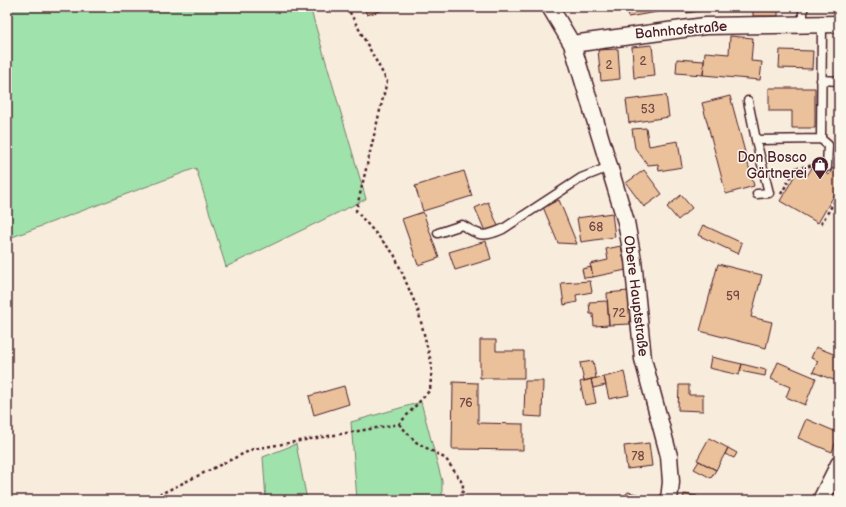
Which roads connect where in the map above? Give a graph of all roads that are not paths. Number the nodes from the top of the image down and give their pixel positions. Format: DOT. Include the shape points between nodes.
graph roads {
  1 [pos="550,7"];
  2 [pos="803,7"];
  3 [pos="822,24"];
  4 [pos="839,24"];
  5 [pos="803,25"];
  6 [pos="572,44"];
  7 [pos="821,80"];
  8 [pos="839,81"];
  9 [pos="748,101"];
  10 [pos="821,139"];
  11 [pos="756,140"];
  12 [pos="609,167"];
  13 [pos="827,167"];
  14 [pos="757,194"];
  15 [pos="438,233"];
  16 [pos="839,464"];
  17 [pos="669,500"];
  18 [pos="820,500"];
  1 -- 6 [label="street, Obere Hauptstraße"];
  2 -- 5 [label="lane"];
  3 -- 4 [label="street, Bahnhofstraße"];
  3 -- 5 [label="street, Bahnhofstraße"];
  3 -- 7 [label="lane"];
  5 -- 6 [label="street, Bahnhofstraße" via="705,26"];
  6 -- 12 [label="street, Obere Hauptstraße"];
  7 -- 8 [label="lane"];
  7 -- 10 [label="lane"];
  9 -- 11 [label="lane"];
  10 -- 11 [label="lane"];
  10 -- 13 [label="lane" via="828,145"];
  11 -- 14 [label="lane" via="769,193"];
  12 -- 15 [label="lane" via="581,178 503,229 489,235 480,236 462,225"];
  12 -- 17 [label="street, Obere Hauptstraße" via="626,222 635,274 643,359 669,456"];
  16 -- 18 [label="street"];
}
